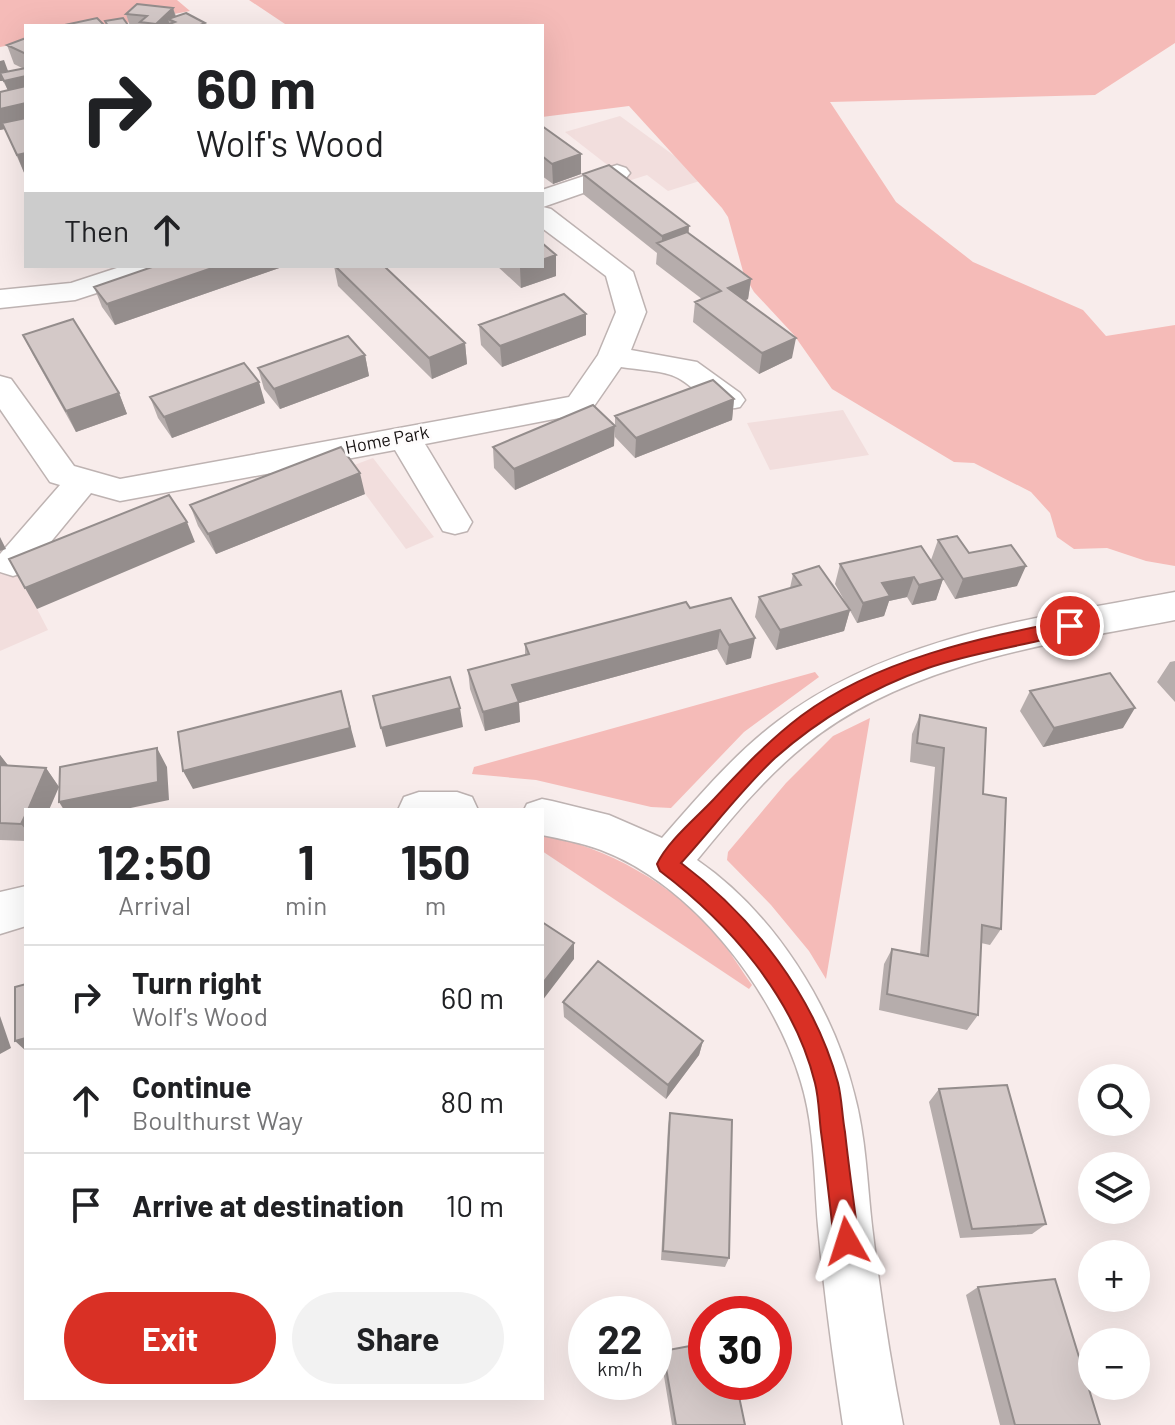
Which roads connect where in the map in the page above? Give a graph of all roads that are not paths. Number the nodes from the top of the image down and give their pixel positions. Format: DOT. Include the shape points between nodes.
graph roads {
  1 [pos="617,173"];
  2 [pos="544,199"];
  3 [pos="544,216"];
  4 [pos="145,268"];
  5 [pos="0,299"];
  6 [pos="613,356"];
  7 [pos="0,386"];
  8 [pos="729,400"];
  9 [pos="404,437"];
  10 [pos="83,480"];
  11 [pos="455,522"];
  12 [pos="13,563"];
  13 [pos="1175,606"];
  14 [pos="544,818"];
  15 [pos="667,864"];
  16 [pos="24,907"];
  17 [pos="0,913"];
  18 [pos="873,1425"];
  1 -- 2 [label="street"];
  3 -- 6 [label="street, Home Park" via="619,272 631,312"];
  4 -- 5 [label="street" via="75,291"];
  6 -- 8 [label="street" via="686,369"];
  6 -- 9 [label="street, Home Park" via="579,405"];
  7 -- 10 [label="street, Home Park" via="62,474"];
  9 -- 10 [label="street, Home Park" via="120,490"];
  9 -- 11 [label="street"];
  10 -- 12 [label="street"];
  13 -- 15 [label="street" via="1012,638 923,663 867,687 810,719 767,754"];
  14 -- 15 [label="street" via="618,837"];
  15 -- 18 [label="street" via="708,896 775,974 804,1021 818,1059 827,1084 856,1331"];
  16 -- 17 [label="street"];
}
